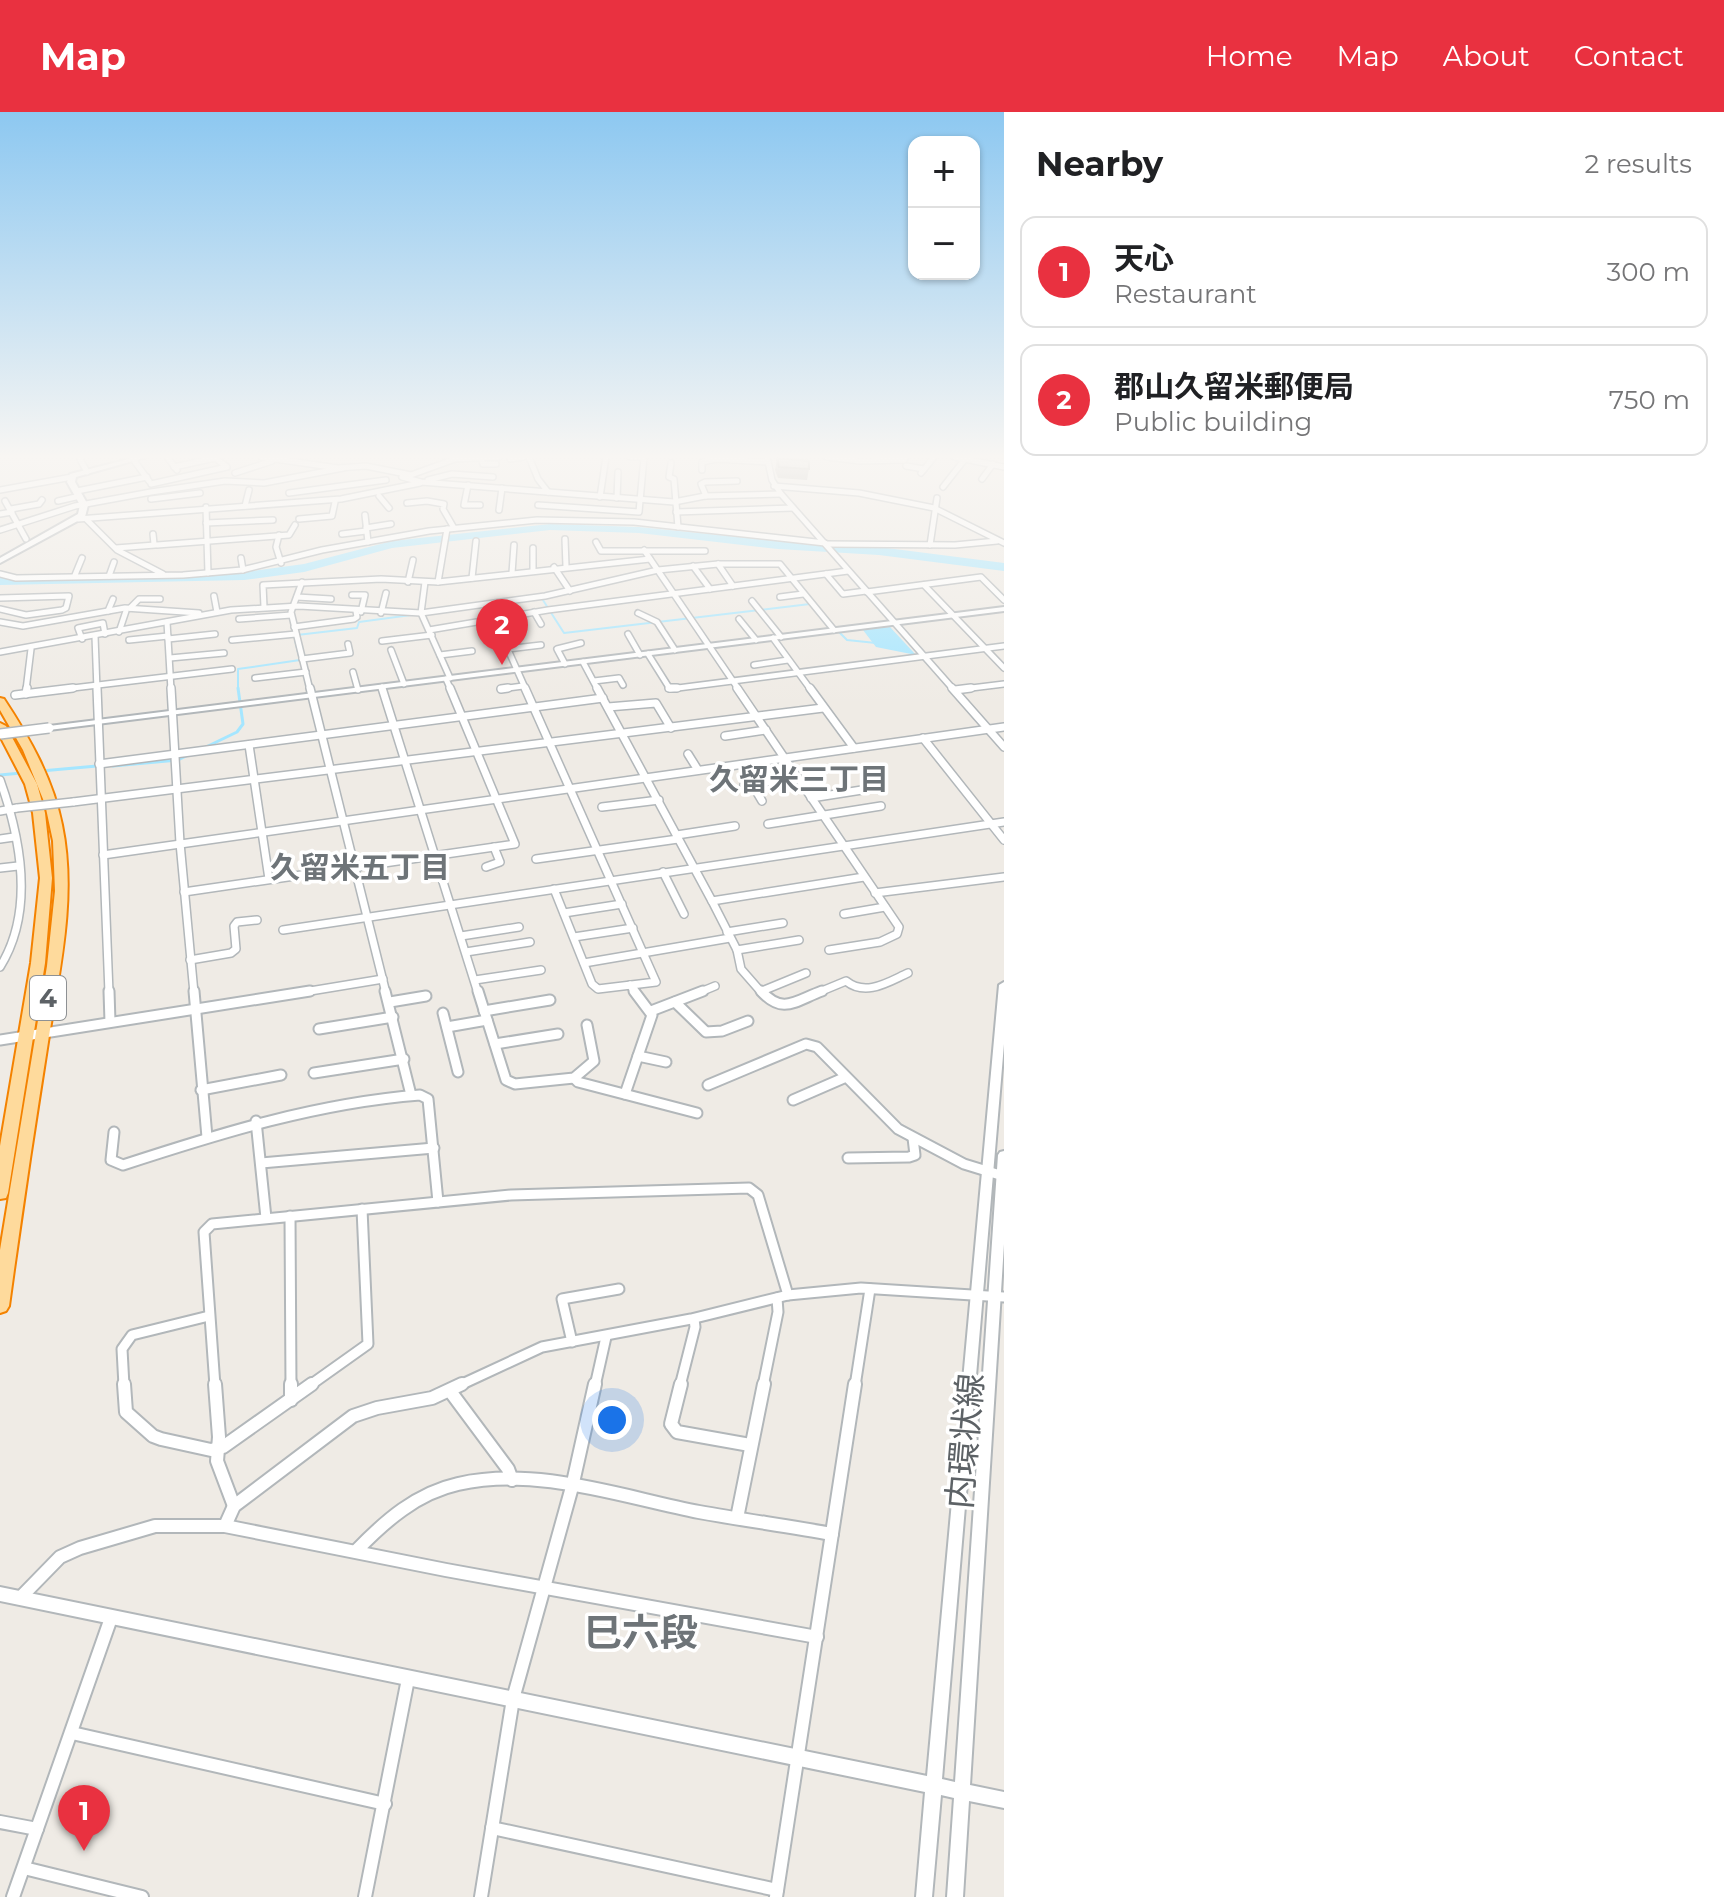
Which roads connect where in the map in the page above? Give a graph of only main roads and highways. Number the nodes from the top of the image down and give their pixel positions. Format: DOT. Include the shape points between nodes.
graph roads {
  1 [pos="40,540"];
  2 [pos="0,561"];
  3 [pos="0,701"];
  4 [pos="0,726"];
  5 [pos="0,1193"];
  6 [pos="0,1306"];
  1 -- 2 [label="main road"];
  3 -- 6 [label="highway, 4" via="44,782 59,840 59,914"];
  4 -- 5 [label="highway, 4" via="31,784 45,842 44,915"];
}
